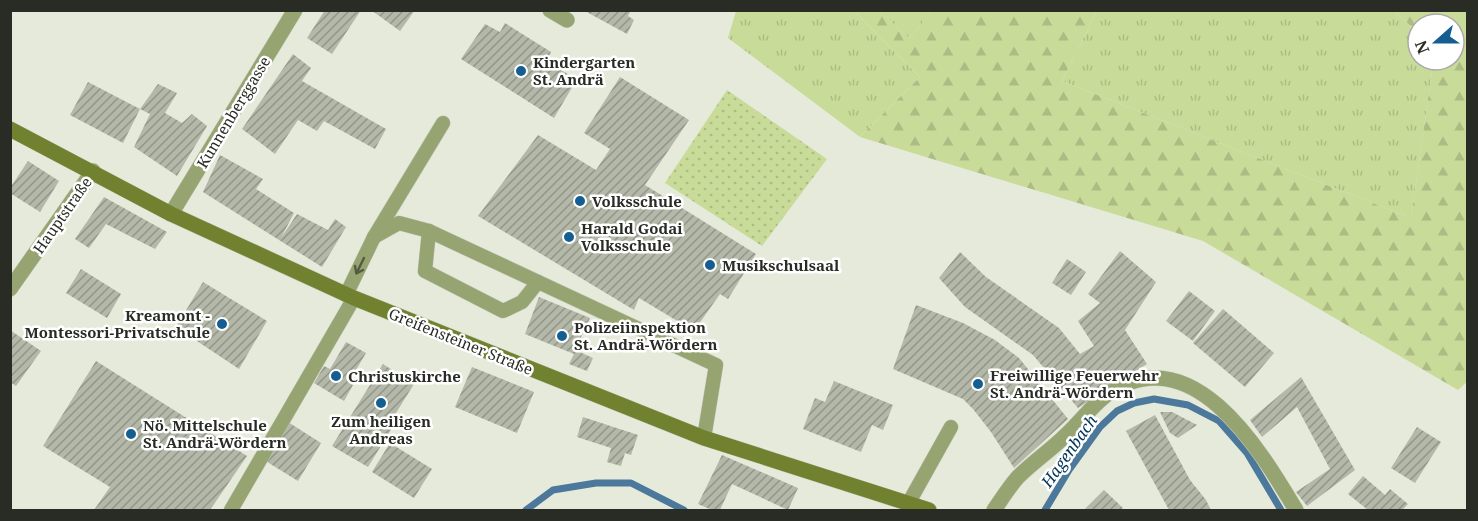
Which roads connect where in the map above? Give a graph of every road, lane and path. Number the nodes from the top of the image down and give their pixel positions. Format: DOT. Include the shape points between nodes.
graph roads {
  1 [pos="550,10"];
  2 [pos="292,12"];
  3 [pos="567,20"];
  4 [pos="442,123"];
  5 [pos="10,129"];
  6 [pos="93,171"];
  7 [pos="171,214"];
  8 [pos="429,231"];
  9 [pos="374,237"];
  10 [pos="538,282"];
  11 [pos="10,289"];
  12 [pos="350,297"];
  13 [pos="951,427"];
  14 [pos="704,438"];
  15 [pos="908,504"];
  16 [pos="231,510"];
  17 [pos="929,510"];
  18 [pos="993,510"];
  19 [pos="1296,510"];
  1 -- 3 [label="street"];
  2 -- 7 [label="street, Kunnenberggasse"];
  4 -- 9 [label="lane"];
  5 -- 6 [label="main road, Greifensteiner Straße"];
  6 -- 7 [label="main road, Greifensteiner Straße"];
  6 -- 11 [label="street, Hauptstraße"];
  7 -- 12 [label="main road, Greifensteiner Straße"];
  8 -- 9 [label="lane" via="399,223"];
  8 -- 10 [label="lane"];
  8 -- 10 [label="lane" via="425,271 502,311 522,302"];
  9 -- 12 [label="lane, one-way"];
  10 -- 14 [label="lane" via="717,365"];
  12 -- 14 [label="main road, Greifensteiner Straße"];
  12 -- 16 [label="lane"];
  13 -- 15 [label="lane"];
  14 -- 15 [label="main road, Greifensteiner Straße"];
  15 -- 17 [label="main road, Greifensteiner Straße"];
  18 -- 19 [label="street" via="1017,478 1105,397 1149,377 1174,380 1197,390 1225,412 1251,441"];
}
